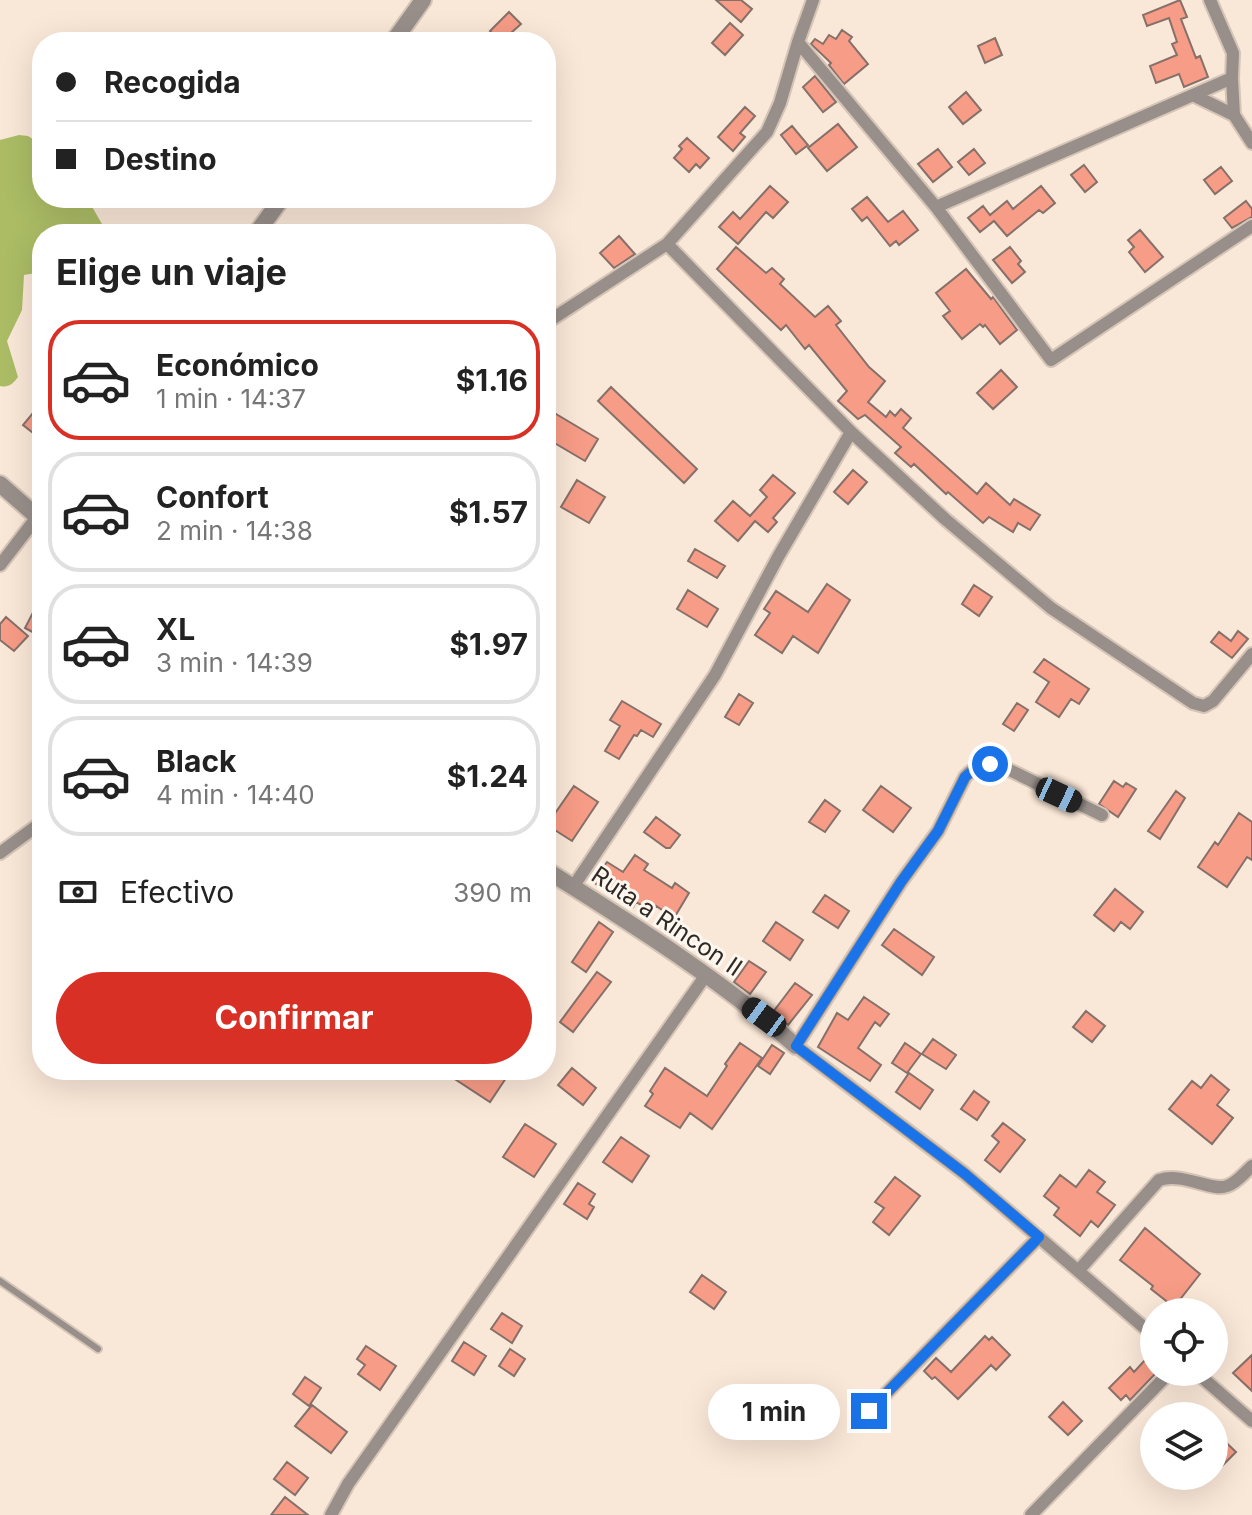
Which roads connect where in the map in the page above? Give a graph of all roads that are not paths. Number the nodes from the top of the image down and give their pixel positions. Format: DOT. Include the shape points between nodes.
graph roads {
  1 [pos="423,0"];
  2 [pos="813,0"];
  3 [pos="1210,0"];
  4 [pos="400,32"];
  5 [pos="798,42"];
  6 [pos="1232,78"];
  7 [pos="1193,95"];
  8 [pos="1234,115"];
  9 [pos="1252,143"];
  10 [pos="936,207"];
  11 [pos="1252,226"];
  12 [pos="667,244"];
  13 [pos="556,316"];
  14 [pos="851,432"];
  15 [pos="0,484"];
  16 [pos="32,513"];
  17 [pos="32,527"];
  18 [pos="0,565"];
  19 [pos="1252,654"];
  20 [pos="1102,815"];
  21 [pos="32,829"];
  22 [pos="0,853"];
  23 [pos="556,876"];
  24 [pos="573,887"];
  25 [pos="706,975"];
  26 [pos="796,1046"];
  27 [pos="1252,1166"];
  28 [pos="1039,1237"];
  29 [pos="1079,1270"];
  30 [pos="0,1281"];
  31 [pos="1140,1324"];
  32 [pos="98,1349"];
  33 [pos="1156,1386"];
  34 [pos="1212,1386"];
  35 [pos="869,1411"];
  36 [pos="1252,1421"];
  37 [pos="331,1515"];
  38 [pos="1031,1515"];
  1 -- 4 [label="street"];
  2 -- 5 [label="street"];
  3 -- 6 [label="street" via="1233,53"];
  5 -- 10 [label="street"];
  5 -- 12 [label="street" via="767,132"];
  6 -- 7 [label="street"];
  6 -- 8 [label="street"];
  7 -- 8 [label="street"];
  7 -- 10 [label="street"];
  8 -- 9 [label="street"];
  10 -- 11 [label="street" via="1051,360"];
  12 -- 13 [label="street"];
  12 -- 14 [label="street"];
  14 -- 19 [label="street" via="1051,608 1193,703 1204,706 1213,701"];
  14 -- 24 [label="street" via="715,675"];
  15 -- 16 [label="street"];
  17 -- 18 [label="street"];
  20 -- 26 [label="street" via="997,764 970,771 938,831"];
  21 -- 22 [label="street"];
  23 -- 24 [label="street, Ruta a Rincon II"];
  24 -- 25 [label="street, Ruta a Rincon II"];
  25 -- 26 [label="street, Ruta a Rincon II"];
  25 -- 37 [label="street"];
  26 -- 28 [label="street"];
  27 -- 29 [label="street" via="1226,1187 1185,1178 1159,1180"];
  28 -- 29 [label="street"];
  28 -- 35 [label="street"];
  29 -- 31 [label="street"];
  30 -- 32 [label="lane"];
  33 -- 38 [label="street"];
  34 -- 36 [label="street"];
}
